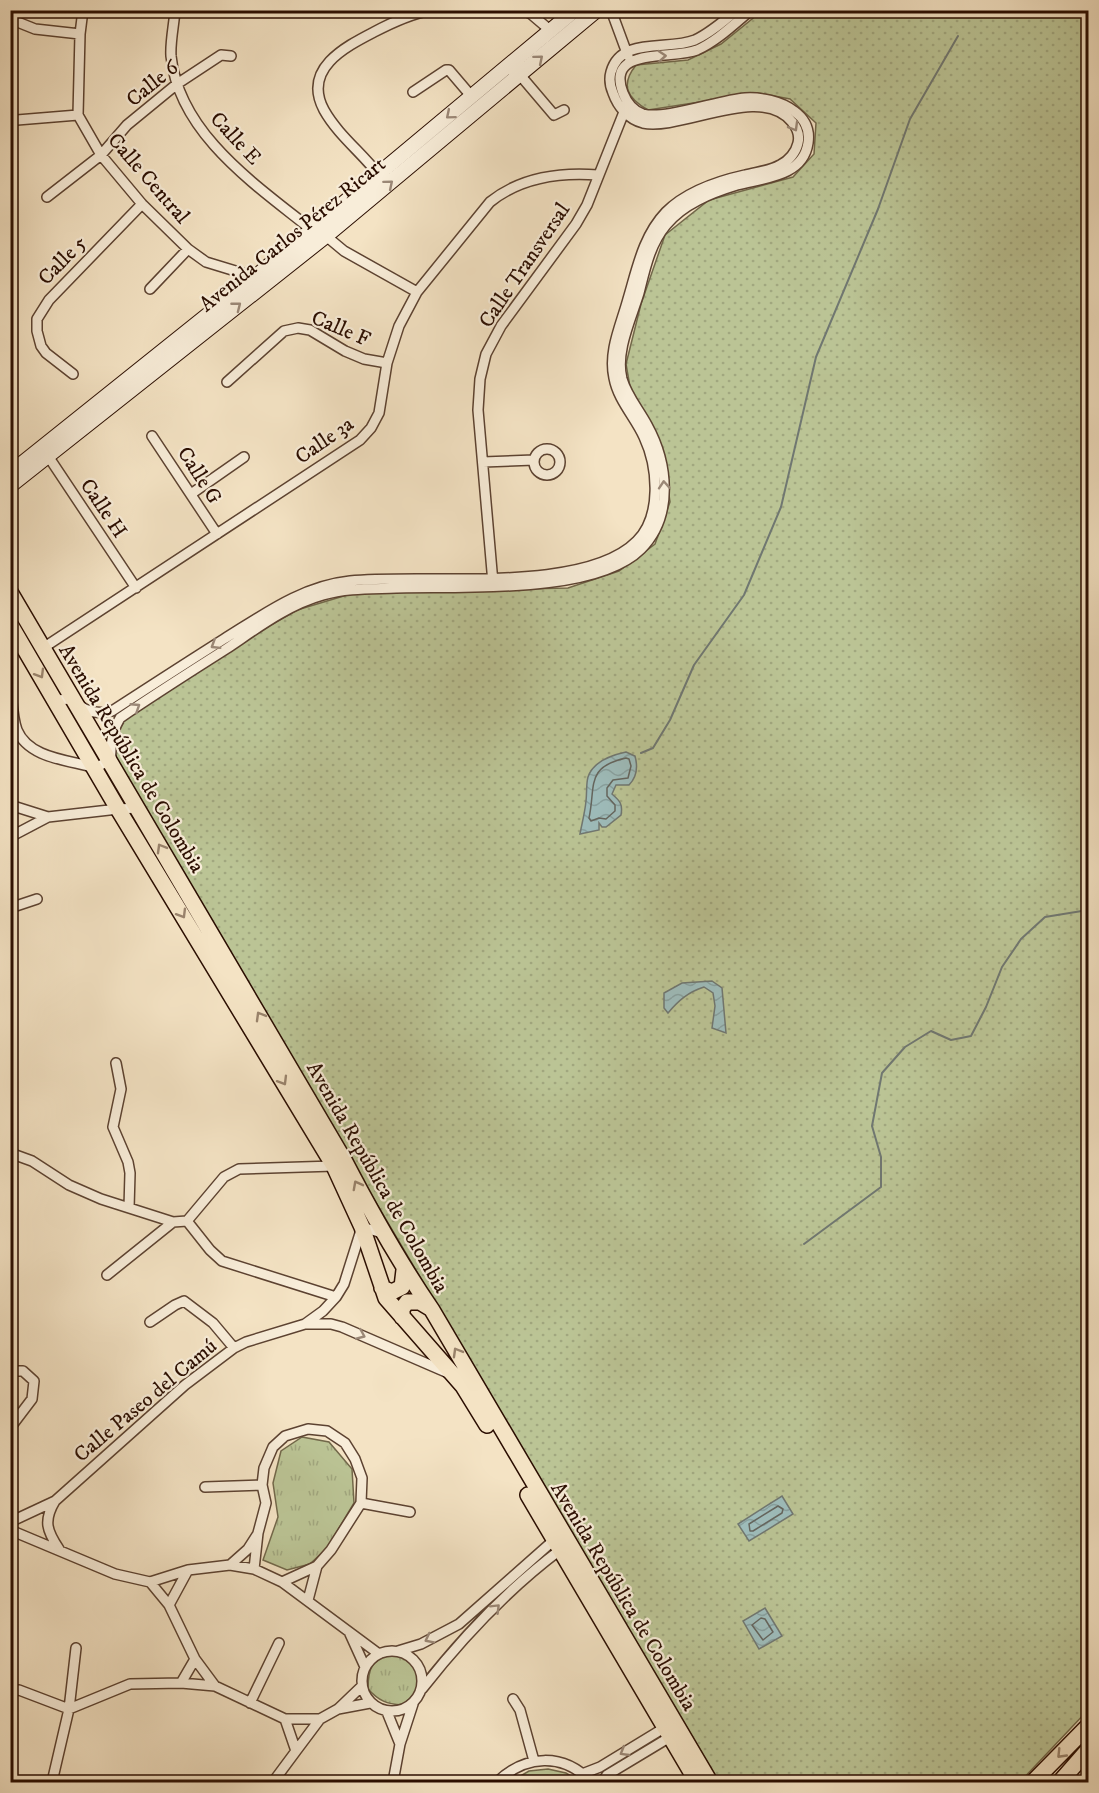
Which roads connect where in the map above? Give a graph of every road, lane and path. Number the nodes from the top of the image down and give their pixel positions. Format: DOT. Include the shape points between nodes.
graph roads {
  1 [pos="83,10"];
  2 [pos="175,10"];
  3 [pos="431,10"];
  4 [pos="523,10"];
  5 [pos="575,10"];
  6 [pos="597,10"];
  7 [pos="611,10"];
  8 [pos="737,10"];
  9 [pos="751,10"];
  10 [pos="10,19"];
  11 [pos="550,31"];
  12 [pos="80,34"];
  13 [pos="625,51"];
  14 [pos="231,56"];
  15 [pos="630,61"];
  16 [pos="520,75"];
  17 [pos="177,84"];
  18 [pos="413,92"];
  19 [pos="472,97"];
  20 [pos="564,110"];
  21 [pos="624,112"];
  22 [pos="78,115"];
  23 [pos="10,118"];
  24 [pos="646,119"];
  25 [pos="101,155"];
  26 [pos="378,174"];
  27 [pos="598,175"];
  28 [pos="47,196"];
  29 [pos="141,204"];
  30 [pos="312,230"];
  31 [pos="326,236"];
  32 [pos="188,249"];
  33 [pos="259,282"];
  34 [pos="150,289"];
  35 [pos="417,292"];
  36 [pos="387,363"];
  37 [pos="74,374"];
  38 [pos="227,382"];
  39 [pos="152,436"];
  40 [pos="45,452"];
  41 [pos="244,457"];
  42 [pos="534,460"];
  43 [pos="483,462"];
  44 [pos="10,473"];
  45 [pos="10,486"];
  46 [pos="190,494"];
  47 [pos="217,534"];
  48 [pos="493,582"];
  49 [pos="136,588"];
  50 [pos="10,592"];
  51 [pos="10,624"];
  52 [pos="16,648"];
  53 [pos="43,648"];
  54 [pos="199,661"];
  55 [pos="10,683"];
  56 [pos="72,699"];
  57 [pos="55,700"];
  58 [pos="110,760"];
  59 [pos="96,768"];
  60 [pos="10,805"];
  61 [pos="118,808"];
  62 [pos="138,808"];
  63 [pos="48,817"];
  64 [pos="10,837"];
  65 [pos="37,898"];
  66 [pos="10,908"];
  67 [pos="116,1063"];
  68 [pos="10,1153"];
  69 [pos="334,1166"];
  70 [pos="129,1208"];
  71 [pos="187,1221"];
  72 [pos="173,1222"];
  73 [pos="362,1227"];
  74 [pos="382,1233"];
  75 [pos="404,1270"];
  76 [pos="107,1275"];
  77 [pos="382,1288"];
  78 [pos="336,1298"];
  79 [pos="432,1310"];
  80 [pos="402,1317"];
  81 [pos="150,1322"];
  82 [pos="305,1324"];
  83 [pos="234,1348"];
  84 [pos="10,1371"];
  85 [pos="452,1375"];
  86 [pos="10,1428"];
  87 [pos="262,1485"];
  88 [pos="206,1486"];
  89 [pos="55,1501"];
  90 [pos="361,1503"];
  91 [pos="410,1512"];
  92 [pos="10,1522"];
  93 [pos="10,1530"];
  94 [pos="258,1533"];
  95 [pos="557,1545"];
  96 [pos="59,1549"];
  97 [pos="231,1565"];
  98 [pos="317,1566"];
  99 [pos="255,1569"];
  100 [pos="188,1570"];
  101 [pos="150,1582"];
  102 [pos="282,1582"];
  103 [pos="308,1600"];
  104 [pos="169,1605"];
  105 [pos="349,1632"];
  106 [pos="279,1643"];
  107 [pos="76,1648"];
  108 [pos="398,1651"];
  109 [pos="379,1654"];
  110 [pos="195,1659"];
  111 [pos="365,1667"];
  112 [pos="181,1683"];
  113 [pos="215,1686"];
  114 [pos="362,1686"];
  115 [pos="422,1689"];
  116 [pos="10,1691"];
  117 [pos="513,1699"];
  118 [pos="250,1702"];
  119 [pos="370,1703"];
  120 [pos="413,1703"];
  121 [pos="69,1709"];
  122 [pos="338,1709"];
  123 [pos="387,1712"];
  124 [pos="285,1719"];
  125 [pos="320,1719"];
  126 [pos="1089,1726"];
  127 [pos="667,1733"];
  128 [pos="400,1744"];
  129 [pos="1089,1750"];
  130 [pos="296,1751"];
  131 [pos="534,1761"];
  132 [pos="582,1773"];
  133 [pos="52,1782"];
  134 [pos="273,1782"];
  135 [pos="393,1782"];
  136 [pos="496,1782"];
  137 [pos="591,1782"];
  138 [pos="602,1782"];
  139 [pos="698,1782"];
  140 [pos="710,1782"];
  141 [pos="1033,1782"];
  142 [pos="1060,1782"];
  1 -- 12 [label="street"];
  2 -- 17 [label="street, Calle E" via="171,55"];
  3 -- 26 [label="street" via="399,19 346,46 334,55 321,75 324,110"];
  4 -- 11 [label="street"];
  5 -- 11 [label="main road, Avenida Carlos Pérez Ricart"];
  16 -- 6 [label="main road, Avenida Carlos Pérez Ricart, one-way"];
  7 -- 13 [label="street"];
  8 -- 13 [label="street" via="691,41"];
  15 -- 9 [label="street, one-way" via="698,50"];
  10 -- 12 [label="street" via="35,29"];
  11 -- 19 [label="main road, Avenida Carlos Pérez Ricart"];
  12 -- 22 [label="street"];
  13 -- 15 [label="street"];
  13 -- 21 [label="street" via="615,60 610,82"];
  14 -- 17 [label="street, Calle 6" via="221,55"];
  15 -- 24 [label="street" via="622,69 624,96"];
  16 -- 20 [label="street" via="554,115"];
  31 -- 16 [label="main road, Avenida Carlos Pérez Ricart, one-way"];
  17 -- 25 [label="street, Calle 6" via="127,125"];
  17 -- 30 [label="street, Calle E" via="207,139 260,189"];
  18 -- 19 [label="street" via="449,70"];
  19 -- 26 [label="main road, Avenida Carlos Pérez Ricart, one-way"];
  21 -- 24 [label="street" via="630,118"];
  21 -- 27 [label="street, Calle Transversal"];
  22 -- 23 [label="street"];
  22 -- 25 [label="street, Calle Central"];
  24 -- 48 [label="street" via="743,98 761,99 782,104 799,114 808,131 808,142 800,161 784,174 706,196 684,209 665,225 650,253 618,352 622,378 655,440 662,468 664,496 658,526 645,546 614,567 597,573 548,583"];
  25 -- 28 [label="street, Calle 6"];
  25 -- 29 [label="street, Calle Central"];
  26 -- 30 [label="main road, Avenida Carlos Pérez Ricart"];
  27 -- 35 [label="street, Calle 3a" via="552,176 503,191 490,201"];
  27 -- 43 [label="street, Calle Transversal" via="576,224 501,326 486,354 478,410"];
  29 -- 32 [label="street, Calle Central"];
  29 -- 37 [label="street, Calle 5" via="49,300 37,319 41,346"];
  30 -- 33 [label="main road, Avenida Carlos Pérez Ricart"];
  31 -- 33 [label="main road, Avenida Carlos Pérez Ricart"];
  31 -- 35 [label="street" via="344,251"];
  32 -- 33 [label="street, Calle Central" via="206,262"];
  32 -- 34 [label="street"];
  33 -- 40 [label="main road, Avenida Carlos Pérez Ricart"];
  35 -- 36 [label="street, Calle 3a" via="399,326"];
  36 -- 38 [label="street, Calle F" via="364,359 310,330 297,328 284,331"];
  36 -- 47 [label="street, Calle 3a" via="379,413 360,440"];
  39 -- 46 [label="street, Calle G"];
  40 -- 44 [label="main road, Avenida Carlos Pérez Ricart"];
  40 -- 45 [label="main road, Avenida Carlos Pérez Ricart"];
  40 -- 49 [label="street, Calle H"];
  41 -- 46 [label="street"];
  42 -- 43 [label="street"];
  43 -- 48 [label="street, Calle Transversal"];
  46 -- 47 [label="street, Calle G"];
  47 -- 49 [label="street, Calle 3a"];
  48 -- 54 [label="street" via="375,584 322,595 262,620"];
  49 -- 53 [label="street, Calle 3a"];
  50 -- 53 [label="main road, Avenida República de Colombia"];
  51 -- 52 [label="main road, Avenida República de Colombia"];
  52 -- 57 [label="main road, Avenida República de Colombia, one-way"];
  53 -- 56 [label="main road, Avenida República de Colombia"];
  54 -- 56 [label="street" via="112,711 87,710"];
  58 -- 54 [label="street, one-way" via="113,732 120,718"];
  55 -- 59 [label="street" via="18,731 33,751"];
  56 -- 57 [label="street"];
  56 -- 58 [label="main road, Avenida República de Colombia"];
  57 -- 59 [label="main road, Avenida República de Colombia"];
  58 -- 59 [label="street"];
  58 -- 62 [label="main road, Avenida República de Colombia"];
  59 -- 61 [label="main road, Avenida República de Colombia"];
  60 -- 63 [label="street"];
  61 -- 62 [label="street"];
  61 -- 63 [label="street"];
  61 -- 69 [label="main road, Avenida República de Colombia, one-way"];
  74 -- 62 [label="main road, Avenida República de Colombia, one-way" via="338,1150"];
  63 -- 64 [label="street"];
  65 -- 66 [label="street"];
  67 -- 70 [label="street" via="122,1089 113,1127 128,1162"];
  68 -- 70 [label="street" via="32,1161 69,1185"];
  69 -- 71 [label="street" via="239,1169 224,1177"];
  69 -- 73 [label="main road, Avenida República de Colombia"];
  70 -- 72 [label="street"];
  71 -- 72 [label="street"];
  71 -- 78 [label="street" via="222,1261"];
  72 -- 76 [label="street"];
  73 -- 74 [label="street"];
  73 -- 77 [label="main road, Avenida República de Colombia"];
  73 -- 78 [label="street, Calle Paseo del Camú"];
  74 -- 75 [label="main road, Avenida República de Colombia"];
  75 -- 77 [label="main road" via="402,1287 392,1292"];
  75 -- 79 [label="main road, Avenida República de Colombia"];
  77 -- 80 [label="main road, Avenida República de Colombia"];
  78 -- 82 [label="street, Calle Paseo del Camú"];
  79 -- 80 [label="main road" via="412,1301 404,1305"];
  140 -- 79 [label="main road, Avenida República de Colombia, one-way"];
  80 -- 85 [label="main road, Avenida República de Colombia"];
  81 -- 83 [label="street" via="184,1301 213,1323"];
  82 -- 83 [label="street, Calle Paseo del Camú"];
  82 -- 85 [label="street, one-way" via="331,1324"];
  83 -- 89 [label="street, Calle Paseo del Camú" via="185,1385"];
  84 -- 86 [label="street" via="23,1371 34,1382 32,1399"];
  85 -- 95 [label="main road, Avenida República de Colombia" via="477,1407"];
  87 -- 88 [label="street"];
  87 -- 90 [label="street" via="273,1447 285,1436 308,1429 327,1431 345,1443 355,1459 362,1479"];
  87 -- 94 [label="street" via="266,1503"];
  89 -- 92 [label="street, Calle Paseo del Camú"];
  89 -- 96 [label="street" via="48,1512 48,1530"];
  90 -- 91 [label="street"];
  90 -- 98 [label="street" via="332,1550"];
  93 -- 96 [label="street"];
  94 -- 97 [label="street"];
  94 -- 99 [label="street"];
  95 -- 108 [label="street, one-way" via="459,1624"];
  115 -- 95 [label="street, one-way" via="454,1649"];
  95 -- 127 [label="main road, Avenida República de Colombia"];
  96 -- 101 [label="street" via="115,1574"];
  97 -- 99 [label="street"];
  97 -- 100 [label="street"];
  98 -- 102 [label="street"];
  98 -- 103 [label="street"];
  99 -- 102 [label="street"];
  100 -- 101 [label="street"];
  100 -- 104 [label="street"];
  101 -- 104 [label="street"];
  102 -- 103 [label="street"];
  103 -- 105 [label="street"];
  104 -- 110 [label="street"];
  105 -- 109 [label="street"];
  105 -- 111 [label="street"];
  106 -- 118 [label="street"];
  107 -- 121 [label="street"];
  108 -- 109 [label="street"];
  108 -- 115 [label="street" via="415,1661 421,1670"];
  109 -- 111 [label="street"];
  110 -- 112 [label="street"];
  110 -- 113 [label="street"];
  111 -- 114 [label="street"];
  112 -- 113 [label="street"];
  112 -- 121 [label="street" via="130,1684"];
  113 -- 118 [label="street"];
  114 -- 119 [label="street"];
  114 -- 122 [label="street"];
  115 -- 120 [label="street"];
  116 -- 121 [label="street" via="19,1690"];
  117 -- 131 [label="street" via="520,1710"];
  118 -- 124 [label="street"];
  119 -- 122 [label="street"];
  119 -- 123 [label="street"];
  120 -- 123 [label="street" via="397,1712"];
  120 -- 128 [label="street"];
  121 -- 133 [label="street"];
  122 -- 125 [label="street"];
  123 -- 128 [label="street"];
  124 -- 125 [label="street"];
  124 -- 130 [label="street"];
  125 -- 130 [label="street"];
  126 -- 141 [label="main road, one-way"];
  127 -- 132 [label="street, one-way"];
  127 -- 138 [label="street"];
  127 -- 139 [label="main road, Avenida República de Colombia"];
  128 -- 135 [label="street"];
  129 -- 142 [label="main road"];
  130 -- 134 [label="street"];
  131 -- 132 [label="street" via="567,1765"];
  131 -- 136 [label="street"];
  132 -- 137 [label="street"];
}
